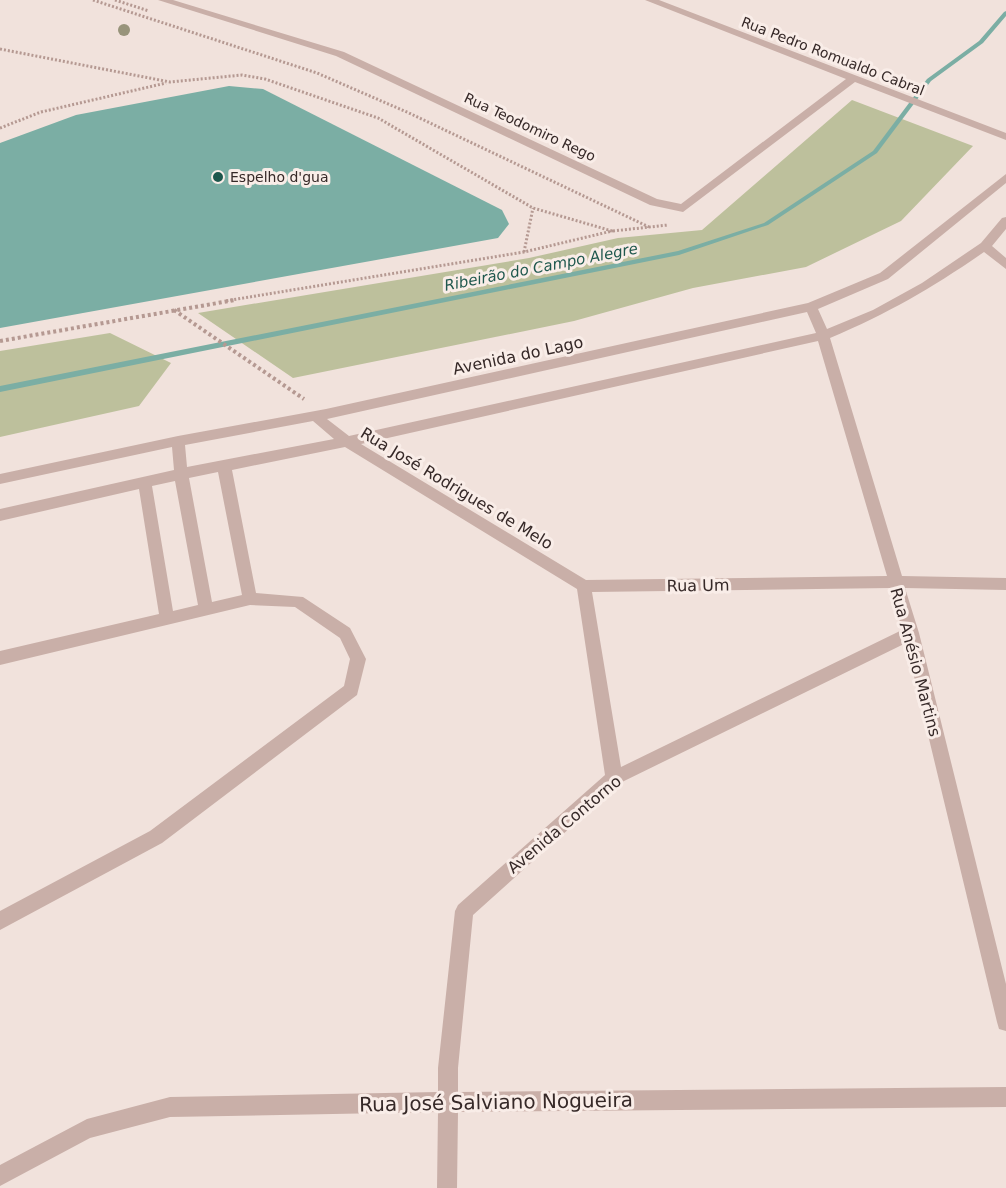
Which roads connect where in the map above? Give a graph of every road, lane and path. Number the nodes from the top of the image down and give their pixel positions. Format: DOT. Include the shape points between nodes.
graph roads {
  1 [pos="93,0"];
  2 [pos="163,0"];
  3 [pos="650,0"];
  4 [pos="0,49"];
  5 [pos="854,78"];
  6 [pos="170,82"];
  7 [pos="0,128"];
  8 [pos="1006,136"];
  9 [pos="1006,177"];
  10 [pos="533,208"];
  11 [pos="1006,221"];
  12 [pos="650,227"];
  13 [pos="985,246"];
  14 [pos="524,252"];
  15 [pos="1006,265"];
  16 [pos="811,307"];
  17 [pos="173,310"];
  18 [pos="823,336"];
  19 [pos="0,341"];
  20 [pos="320,415"];
  21 [pos="177,441"];
  22 [pos="347,442"];
  23 [pos="224,466"];
  24 [pos="181,474"];
  25 [pos="0,479"];
  26 [pos="145,483"];
  27 [pos="0,514"];
  28 [pos="894,582"];
  29 [pos="1006,584"];
  30 [pos="584,586"];
  31 [pos="250,599"];
  32 [pos="206,610"];
  33 [pos="167,619"];
  34 [pos="911,633"];
  35 [pos="0,658"];
  36 [pos="614,778"];
  37 [pos="0,921"];
  38 [pos="1006,1022"];
  39 [pos="1006,1097"];
  40 [pos="448,1102"];
  41 [pos="0,1176"];
  42 [pos="447,1188"];
  1 -- 12 [label="path" via="317,73"];
  2 -- 5 [label="street, Rua Teodomiro Rego" via="340,54 654,202 683,208"];
  3 -- 5 [label="street, Rua Pedro Romualdo Cabral"];
  4 -- 6 [label="path"];
  5 -- 8 [label="street, Rua Pedro Romualdo Cabral"];
  6 -- 7 [label="path" via="40,112"];
  6 -- 10 [label="path" via="242,75 356,110 378,118"];
  9 -- 16 [label="street, Avenida do Lago" via="884,276"];
  10 -- 14 [label="path"];
  10 -- 14 [label="path" via="612,231"];
  11 -- 13 [label="street"];
  13 -- 15 [label="street"];
  13 -- 18 [label="street" via="926,286"];
  14 -- 17 [label="path"];
  16 -- 18 [label="street, Rua Anésio Martins"];
  16 -- 20 [label="street, Avenida do Lago"];
  17 -- 19 [label="path"];
  17 -- 20 [label="path"];
  18 -- 22 [label="street"];
  18 -- 28 [label="street, Rua Anésio Martins"];
  20 -- 21 [label="street, Avenida do Lago"];
  20 -- 22 [label="street, Rua José Rodrigues de Melo"];
  21 -- 24 [label="street"];
  21 -- 25 [label="street, Avenida do Lago"];
  22 -- 23 [label="street"];
  22 -- 30 [label="street, Rua José Rodrigues de Melo"];
  23 -- 24 [label="street"];
  23 -- 31 [label="street"];
  24 -- 26 [label="street"];
  24 -- 32 [label="street"];
  26 -- 27 [label="street"];
  26 -- 33 [label="street"];
  28 -- 29 [label="street, Rua Um"];
  28 -- 30 [label="street, Rua Um"];
  28 -- 34 [label="street, Rua Anésio Martins"];
  30 -- 36 [label="street"];
  31 -- 32 [label="street"];
  31 -- 37 [label="street" via="298,601 345,633 358,659 351,690 156,837"];
  32 -- 33 [label="street"];
  33 -- 35 [label="street"];
  34 -- 36 [label="street, Avenida Contorno"];
  34 -- 38 [label="street, Rua Anésio Martins"];
  36 -- 40 [label="street, Avenida Contorno" via="464,911"];
  39 -- 40 [label="street, Rua José Salviano Nogueira"];
  40 -- 41 [label="street, Rua José Salviano Nogueira" via="170,1107 87,1129"];
  40 -- 42 [label="street, Avenida Contorno"];
}
